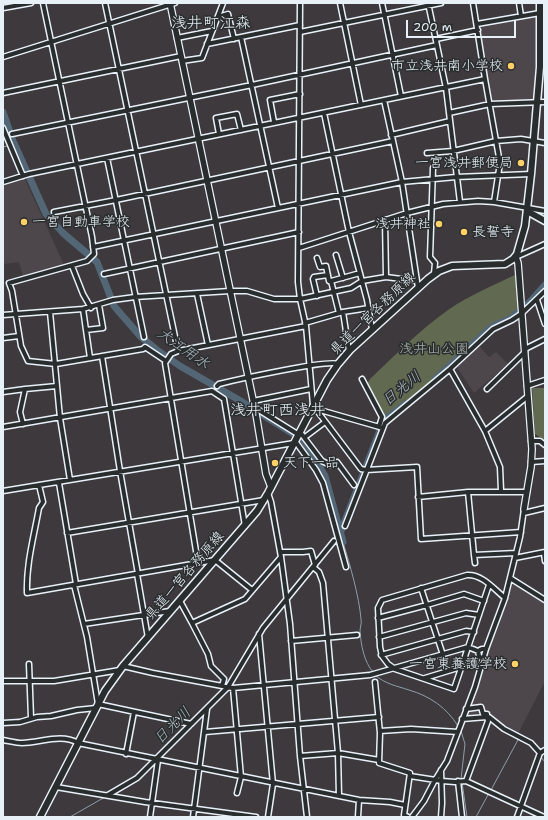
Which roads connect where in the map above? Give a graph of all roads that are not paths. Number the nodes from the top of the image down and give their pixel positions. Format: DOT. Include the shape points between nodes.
graph roads {
  1 [pos="31,3"];
  2 [pos="43,3"];
  3 [pos="105,3"];
  4 [pos="172,3"];
  5 [pos="223,3"];
  6 [pos="300,3"];
  7 [pos="340,3"];
  8 [pos="382,3"];
  9 [pos="441,3"];
  10 [pos="473,3"];
  11 [pos="519,3"];
  12 [pos="540,3"];
  13 [pos="428,4"];
  14 [pos="3,8"];
  15 [pos="385,15"];
  16 [pos="522,16"];
  17 [pos="542,16"];
  18 [pos="218,17"];
  19 [pos="109,23"];
  20 [pos="344,23"];
  21 [pos="476,24"];
  22 [pos="300,25"];
  23 [pos="478,30"];
  24 [pos="212,31"];
  25 [pos="300,32"];
  26 [pos="241,37"];
  27 [pos="177,38"];
  28 [pos="234,39"];
  29 [pos="436,39"];
  30 [pos="50,42"];
  31 [pos="207,44"];
  32 [pos="437,45"];
  33 [pos="543,45"];
  34 [pos="392,55"];
  35 [pos="3,57"];
  36 [pos="181,58"];
  37 [pos="352,63"];
  38 [pos="119,70"];
  39 [pos="300,75"];
  40 [pos="485,79"];
  41 [pos="59,82"];
  42 [pos="252,86"];
  43 [pos="446,87"];
  44 [pos="3,93"];
  45 [pos="300,94"];
  46 [pos="401,96"];
  47 [pos="190,98"];
  48 [pos="384,100"];
  49 [pos="538,102"];
  50 [pos="545,102"];
  51 [pos="490,104"];
  52 [pos="361,105"];
  53 [pos="129,111"];
  54 [pos="324,113"];
  55 [pos="449,113"];
  56 [pos="299,117"];
  57 [pos="450,121"];
  58 [pos="274,122"];
  59 [pos="68,123"];
  60 [pos="260,126"];
  61 [pos="3,128"];
  62 [pos="241,130"];
  63 [pos="12,134"];
  64 [pos="219,134"];
  65 [pos="391,135"];
  66 [pos="198,139"];
  67 [pos="393,141"];
  68 [pos="496,141"];
  69 [pos="534,141"];
  70 [pos="545,143"];
  71 [pos="137,151"];
  72 [pos="453,151"];
  73 [pos="427,153"];
  74 [pos="332,154"];
  75 [pos="107,158"];
  76 [pos="299,161"];
  77 [pos="77,164"];
  78 [pos="270,168"];
  79 [pos="432,168"];
  80 [pos="531,174"];
  81 [pos="26,175"];
  82 [pos="499,176"];
  83 [pos="456,178"];
  84 [pos="432,179"];
  85 [pos="208,181"];
  86 [pos="3,182"];
  87 [pos="402,182"];
  88 [pos="146,194"];
  89 [pos="341,195"];
  90 [pos="116,200"];
  91 [pos="460,202"];
  92 [pos="494,202"];
  93 [pos="300,204"];
  94 [pos="85,206"];
  95 [pos="431,207"];
  96 [pos="278,208"];
  97 [pos="527,210"];
  98 [pos="545,210"];
  99 [pos="54,212"];
  100 [pos="407,213"];
  101 [pos="385,220"];
  102 [pos="545,221"];
  103 [pos="216,222"];
  104 [pos="299,232"];
  105 [pos="349,232"];
  106 [pos="154,235"];
  107 [pos="124,240"];
  108 [pos="545,244"];
  109 [pos="93,247"];
  110 [pos="299,248"];
  111 [pos="222,249"];
  112 [pos="336,256"];
  113 [pos="516,257"];
  114 [pos="317,258"];
  115 [pos="160,262"];
  116 [pos="72,266"];
  117 [pos="129,268"];
  118 [pos="104,274"];
  119 [pos="360,274"];
  120 [pos="434,274"];
  121 [pos="328,275"];
  122 [pos="386,277"];
  123 [pos="343,278"];
  124 [pos="362,281"];
  125 [pos="417,281"];
  126 [pos="331,282"];
  127 [pos="418,288"];
  128 [pos="230,291"];
  129 [pos="333,292"];
  130 [pos="544,293"];
  131 [pos="197,294"];
  132 [pos="166,295"];
  133 [pos="317,296"];
  134 [pos="135,297"];
  135 [pos="300,299"];
  136 [pos="537,300"];
  137 [pos="99,305"];
  138 [pos="91,308"];
  139 [pos="369,308"];
  140 [pos="83,309"];
  141 [pos="50,312"];
  142 [pos="341,313"];
  143 [pos="521,314"];
  144 [pos="3,315"];
  145 [pos="15,315"];
  146 [pos="543,315"];
  147 [pos="545,324"];
  148 [pos="306,325"];
  149 [pos="372,329"];
  150 [pos="86,330"];
  151 [pos="19,336"];
  152 [pos="144,337"];
  153 [pos="3,338"];
  154 [pos="239,338"];
  155 [pos="545,339"];
  156 [pos="208,345"];
  157 [pos="525,350"];
  158 [pos="178,351"];
  159 [pos="349,351"];
  160 [pos="102,356"];
  161 [pos="90,358"];
  162 [pos="166,361"];
  163 [pos="56,364"];
  164 [pos="338,364"];
  165 [pos="310,366"];
  166 [pos="450,369"];
  167 [pos="248,378"];
  168 [pos="362,379"];
  169 [pos="545,380"];
  170 [pos="57,386"];
  171 [pos="217,386"];
  172 [pos="527,386"];
  173 [pos="25,388"];
  174 [pos="312,389"];
  175 [pos="487,390"];
  176 [pos="3,392"];
  177 [pos="528,396"];
  178 [pos="172,399"];
  179 [pos="253,404"];
  180 [pos="313,408"];
  181 [pos="110,410"];
  182 [pos="60,418"];
  183 [pos="325,422"];
  184 [pos="23,424"];
  185 [pos="3,427"];
  186 [pos="381,428"];
  187 [pos="485,431"];
  188 [pos="298,438"];
  189 [pos="531,441"];
  190 [pos="545,445"];
  191 [pos="262,448"];
  192 [pos="233,453"];
  193 [pos="182,461"];
  194 [pos="545,461"];
  195 [pos="531,462"];
  196 [pos="366,470"];
  197 [pos="120,471"];
  198 [pos="70,480"];
  199 [pos="59,482"];
  200 [pos="39,485"];
  201 [pos="354,485"];
  202 [pos="271,487"];
  203 [pos="3,491"];
  204 [pos="501,491"];
  205 [pos="468,492"];
  206 [pos="527,492"];
  207 [pos="268,494"];
  208 [pos="418,497"];
  209 [pos="264,500"];
  210 [pos="241,504"];
  211 [pos="545,508"];
  212 [pos="524,511"];
  213 [pos="190,513"];
  214 [pos="129,523"];
  215 [pos="245,526"];
  216 [pos="345,526"];
  217 [pos="67,532"];
  218 [pos="521,532"];
  219 [pos="473,535"];
  220 [pos="334,541"];
  221 [pos="544,552"];
  222 [pos="280,555"];
  223 [pos="474,555"];
  224 [pos="516,555"];
  225 [pos="215,560"];
  226 [pos="545,561"];
  227 [pos="198,563"];
  228 [pos="475,563"];
  229 [pos="314,566"];
  230 [pos="346,567"];
  231 [pos="137,574"];
  232 [pos="510,578"];
  233 [pos="75,584"];
  234 [pos="489,585"];
  235 [pos="422,588"];
  236 [pos="252,590"];
  237 [pos="287,598"];
  238 [pos="505,598"];
  239 [pos="545,600"];
  240 [pos="180,601"];
  241 [pos="484,601"];
  242 [pos="427,605"];
  243 [pos="172,610"];
  244 [pos="144,614"];
  245 [pos="478,615"];
  246 [pos="378,618"];
  247 [pos="432,622"];
  248 [pos="192,623"];
  249 [pos="84,624"];
  250 [pos="474,632"];
  251 [pos="259,634"];
  252 [pos="357,635"];
  253 [pos="327,637"];
  254 [pos="379,637"];
  255 [pos="148,638"];
  256 [pos="437,639"];
  257 [pos="291,641"];
  258 [pos="468,647"];
  259 [pos="486,649"];
  260 [pos="478,651"];
  261 [pos="381,655"];
  262 [pos="443,655"];
  263 [pos="484,660"];
  264 [pos="29,664"];
  265 [pos="461,667"];
  266 [pos="122,668"];
  267 [pos="395,669"];
  268 [pos="93,674"];
  269 [pos="424,678"];
  270 [pos="331,679"];
  271 [pos="3,681"];
  272 [pos="29,682"];
  273 [pos="375,682"];
  274 [pos="294,683"];
  275 [pos="264,685"];
  276 [pos="222,686"];
  277 [pos="228,687"];
  278 [pos="233,688"];
  279 [pos="97,706"];
  280 [pos="208,708"];
  281 [pos="466,709"];
  282 [pos="134,712"];
  283 [pos="379,717"];
  284 [pos="487,717"];
  285 [pos="31,718"];
  286 [pos="462,719"];
  287 [pos="336,721"];
  288 [pos="3,723"];
  289 [pos="191,724"];
  290 [pos="298,724"];
  291 [pos="268,726"];
  292 [pos="236,729"];
  293 [pos="380,731"];
  294 [pos="458,731"];
  295 [pos="205,732"];
  296 [pos="3,740"];
  297 [pos="78,743"];
  298 [pos="545,750"];
  299 [pos="338,753"];
  300 [pos="540,753"];
  301 [pos="126,754"];
  302 [pos="300,756"];
  303 [pos="157,760"];
  304 [pos="379,760"];
  305 [pos="200,768"];
  306 [pos="441,770"];
  307 [pos="410,776"];
  308 [pos="240,777"];
  309 [pos="434,780"];
  310 [pos="442,781"];
  311 [pos="462,781"];
  312 [pos="273,784"];
  313 [pos="56,787"];
  314 [pos="303,790"];
  315 [pos="237,793"];
  316 [pos="108,795"];
  317 [pos="339,796"];
  318 [pos="359,800"];
  319 [pos="152,803"];
  320 [pos="405,805"];
  321 [pos="521,806"];
  322 [pos="194,809"];
  323 [pos="40,817"];
  324 [pos="150,817"];
  325 [pos="193,817"];
  326 [pos="256,817"];
  327 [pos="268,817"];
  328 [pos="307,817"];
  329 [pos="358,817"];
  330 [pos="408,817"];
  331 [pos="412,817"];
  332 [pos="441,817"];
  333 [pos="462,817"];
  334 [pos="517,817"];
  335 [pos="544,817"];
  1 -- 14 [label="street"];
  2 -- 30 [label="street"];
  3 -- 19 [label="street"];
  4 -- 19 [label="street"];
  4 -- 27 [label="street"];
  5 -- 18 [label="street"];
  6 -- 22 [label="street"];
  7 -- 20 [label="street"];
  8 -- 15 [label="street"];
  9 -- 13 [label="street"];
  10 -- 21 [label="street"];
  11 -- 16 [label="street"];
  12 -- 17 [label="main road"];
  13 -- 15 [label="street"];
  13 -- 29 [label="street"];
  15 -- 20 [label="street"];
  15 -- 34 [label="street"];
  16 -- 17 [label="street"];
  16 -- 21 [label="street"];
  17 -- 33 [label="main road"];
  18 -- 24 [label="street"];
  18 -- 28 [label="street" via="228,14"];
  19 -- 30 [label="street"];
  19 -- 38 [label="street"];
  20 -- 25 [label="street"];
  20 -- 37 [label="street"];
  21 -- 23 [label="street"];
  22 -- 25 [label="street"];
  22 -- 26 [label="street"];
  23 -- 29 [label="street"];
  23 -- 40 [label="street"];
  24 -- 27 [label="street"];
  24 -- 31 [label="street"];
  25 -- 39 [label="street"];
  26 -- 28 [label="street"];
  26 -- 42 [label="street"];
  27 -- 36 [label="street"];
  28 -- 31 [label="street"];
  29 -- 32 [label="street"];
  30 -- 35 [label="street"];
  30 -- 41 [label="street"];
  31 -- 36 [label="street" via="202,58"];
  32 -- 34 [label="street"];
  32 -- 43 [label="street"];
  33 -- 49 [label="main road"];
  34 -- 37 [label="street"];
  34 -- 46 [label="street"];
  36 -- 38 [label="street"];
  36 -- 47 [label="street"];
  37 -- 39 [label="street"];
  37 -- 52 [label="street"];
  38 -- 41 [label="street"];
  38 -- 53 [label="street"];
  39 -- 42 [label="street"];
  39 -- 45 [label="street"];
  40 -- 43 [label="street"];
  40 -- 51 [label="street"];
  41 -- 44 [label="street"];
  41 -- 59 [label="street"];
  42 -- 47 [label="street"];
  42 -- 60 [label="street"];
  43 -- 46 [label="street"];
  43 -- 55 [label="street"];
  45 -- 56 [label="street"];
  45 -- 58 [label="street" via="270,100"];
  46 -- 48 [label="street"];
  47 -- 53 [label="street"];
  47 -- 66 [label="street"];
  48 -- 52 [label="street"];
  48 -- 65 [label="street"];
  49 -- 50 [label="street"];
  49 -- 51 [label="street"];
  49 -- 69 [label="main road"];
  51 -- 55 [label="street"];
  51 -- 68 [label="street"];
  52 -- 54 [label="street"];
  53 -- 59 [label="street"];
  53 -- 71 [label="street"];
  54 -- 56 [label="street"];
  54 -- 74 [label="street"];
  55 -- 57 [label="street"];
  56 -- 58 [label="street"];
  56 -- 76 [label="street"];
  57 -- 65 [label="street"];
  57 -- 72 [label="street"];
  58 -- 60 [label="street"];
  59 -- 63 [label="street"];
  59 -- 77 [label="street"];
  60 -- 62 [label="street"];
  60 -- 78 [label="street"];
  61 -- 81 [label="street"];
  62 -- 64 [label="street"];
  62 -- 64 [label="street" via="237,114 216,118"];
  64 -- 66 [label="street"];
  65 -- 67 [label="street"];
  66 -- 71 [label="street"];
  66 -- 85 [label="street"];
  67 -- 74 [label="street"];
  67 -- 87 [label="street"];
  68 -- 69 [label="street"];
  68 -- 72 [label="street"];
  68 -- 82 [label="street" via="500,163"];
  69 -- 70 [label="street"];
  69 -- 80 [label="main road"];
  71 -- 75 [label="street"];
  71 -- 88 [label="street"];
  72 -- 73 [label="street"];
  72 -- 83 [label="street"];
  74 -- 76 [label="street"];
  74 -- 89 [label="street"];
  75 -- 77 [label="street"];
  75 -- 90 [label="street"];
  76 -- 78 [label="street"];
  76 -- 93 [label="street"];
  77 -- 81 [label="street"];
  77 -- 94 [label="street"];
  78 -- 85 [label="street"];
  78 -- 96 [label="street"];
  79 -- 84 [label="street"];
  80 -- 82 [label="street"];
  80 -- 97 [label="main road"];
  81 -- 86 [label="street"];
  82 -- 83 [label="street"];
  82 -- 92 [label="street"];
  83 -- 84 [label="street"];
  83 -- 91 [label="street"];
  84 -- 87 [label="street"];
  84 -- 95 [label="street"];
  85 -- 88 [label="street"];
  85 -- 103 [label="street"];
  87 -- 89 [label="street"];
  87 -- 100 [label="street"];
  88 -- 90 [label="street"];
  88 -- 106 [label="street"];
  89 -- 93 [label="street"];
  89 -- 105 [label="street"];
  90 -- 94 [label="street"];
  90 -- 107 [label="street"];
  91 -- 92 [label="street"];
  91 -- 95 [label="street"];
  92 -- 97 [label="street"];
  93 -- 96 [label="street"];
  93 -- 104 [label="street"];
  94 -- 99 [label="street"];
  94 -- 109 [label="street"];
  95 -- 100 [label="street"];
  95 -- 120 [label="street" via="430,257 435,263"];
  96 -- 103 [label="street"];
  97 -- 98 [label="street"];
  97 -- 102 [label="main road"];
  97 -- 113 [label="main road"];
  100 -- 101 [label="street"];
  100 -- 125 [label="street"];
  101 -- 105 [label="street"];
  101 -- 122 [label="street"];
  103 -- 106 [label="street"];
  103 -- 111 [label="street"];
  104 -- 110 [label="street"];
  104 -- 111 [label="street"];
  105 -- 110 [label="street"];
  105 -- 119 [label="street"];
  106 -- 107 [label="street"];
  106 -- 115 [label="street"];
  107 -- 109 [label="street"];
  107 -- 117 [label="street"];
  108 -- 113 [label="street"];
  109 -- 116 [label="street" via="94,255 90,259"];
  110 -- 135 [label="street"];
  111 -- 115 [label="street"];
  111 -- 128 [label="street"];
  112 -- 123 [label="street"];
  113 -- 120 [label="main road, 県道一宮各務原線" via="503,264 459,265"];
  113 -- 143 [label="street"];
  114 -- 121 [label="street" via="320,267 326,266"];
  115 -- 117 [label="street"];
  115 -- 132 [label="street"];
  116 -- 138 [label="street"];
  116 -- 145 [label="street" via="9,283"];
  117 -- 118 [label="street"];
  117 -- 134 [label="street"];
  119 -- 123 [label="street"];
  119 -- 124 [label="street"];
  120 -- 127 [label="main road, 県道一宮各務原線"];
  121 -- 126 [label="street"];
  121 -- 133 [label="street" via="314,277"];
  122 -- 124 [label="street"];
  122 -- 125 [label="street"];
  123 -- 126 [label="street"];
  124 -- 129 [label="street" via="351,288"];
  124 -- 139 [label="street"];
  125 -- 127 [label="street"];
  126 -- 129 [label="street"];
  127 -- 149 [label="main road, 県道一宮各務原線"];
  128 -- 131 [label="street"];
  128 -- 135 [label="street" via="246,291 274,299"];
  128 -- 154 [label="street"];
  129 -- 133 [label="street"];
  129 -- 142 [label="street"];
  130 -- 136 [label="street"];
  131 -- 132 [label="street"];
  131 -- 156 [label="street"];
  132 -- 134 [label="street"];
  132 -- 158 [label="street"];
  133 -- 135 [label="street"];
  134 -- 137 [label="street"];
  134 -- 152 [label="street"];
  135 -- 148 [label="street"];
  136 -- 143 [label="street"];
  136 -- 146 [label="street"];
  137 -- 138 [label="street"];
  137 -- 150 [label="street" via="103,328"];
  138 -- 140 [label="street"];
  139 -- 142 [label="street"];
  139 -- 149 [label="street"];
  140 -- 141 [label="street"];
  140 -- 150 [label="street"];
  141 -- 145 [label="street"];
  141 -- 163 [label="street"];
  142 -- 148 [label="street"];
  142 -- 159 [label="street"];
  143 -- 157 [label="street"];
  143 -- 166 [label="street" via="493,329"];
  144 -- 145 [label="street"];
  145 -- 151 [label="street"];
  146 -- 147 [label="street"];
  148 -- 154 [label="street"];
  148 -- 165 [label="street"];
  149 -- 159 [label="main road, 県道一宮各務原線"];
  150 -- 161 [label="street"];
  151 -- 153 [label="street"];
  151 -- 163 [label="street" via="20,346 28,361"];
  154 -- 156 [label="street"];
  154 -- 167 [label="street"];
  155 -- 157 [label="street"];
  156 -- 158 [label="street"];
  157 -- 172 [label="street"];
  157 -- 175 [label="street"];
  158 -- 162 [label="street" via="171,354"];
  159 -- 164 [label="main road, 県道一宮各務原線"];
  160 -- 161 [label="street"];
  160 -- 162 [label="street" via="145,347"];
  160 -- 181 [label="street"];
  161 -- 163 [label="street"];
  162 -- 178 [label="street"];
  163 -- 170 [label="street"];
  164 -- 165 [label="street" via="333,362"];
  164 -- 180 [label="main road, 県道一宮各務原線"];
  165 -- 167 [label="street"];
  165 -- 174 [label="street"];
  166 -- 186 [label="street"];
  166 -- 187 [label="street"];
  167 -- 171 [label="street"];
  167 -- 179 [label="street"];
  168 -- 186 [label="street" via="382,417"];
  169 -- 172 [label="street"];
  170 -- 173 [label="street"];
  170 -- 182 [label="street"];
  172 -- 177 [label="street"];
  173 -- 176 [label="street"];
  173 -- 184 [label="street" via="20,412"];
  174 -- 179 [label="street"];
  174 -- 180 [label="street"];
  177 -- 187 [label="street"];
  177 -- 189 [label="street"];
  178 -- 181 [label="street"];
  178 -- 192 [label="street" via="212,391 224,399"];
  178 -- 193 [label="street"];
  179 -- 188 [label="street"];
  179 -- 191 [label="street"];
  180 -- 183 [label="street"];
  180 -- 186 [label="street"];
  180 -- 188 [label="main road, 県道一宮各務原線"];
  181 -- 182 [label="street"];
  181 -- 197 [label="street"];
  182 -- 184 [label="street"];
  182 -- 198 [label="street"];
  183 -- 188 [label="street"];
  183 -- 196 [label="street" via="360,467"];
  184 -- 185 [label="street"];
  186 -- 196 [label="street"];
  187 -- 204 [label="street" via="500,467"];
  188 -- 191 [label="street"];
  188 -- 201 [label="street" via="322,461 330,465 337,462"];
  188 -- 202 [label="main road, 県道一宮各務原線"];
  188 -- 230 [label="street" via="323,483"];
  189 -- 190 [label="street" via="540,441"];
  189 -- 195 [label="street"];
  191 -- 192 [label="street"];
  191 -- 202 [label="street"];
  192 -- 193 [label="street"];
  192 -- 210 [label="street"];
  193 -- 197 [label="street"];
  193 -- 213 [label="street"];
  194 -- 195 [label="street"];
  195 -- 206 [label="street"];
  196 -- 208 [label="street" via="417,467"];
  196 -- 216 [label="street"];
  197 -- 198 [label="street"];
  197 -- 214 [label="street"];
  198 -- 199 [label="street"];
  199 -- 200 [label="street"];
  199 -- 217 [label="street"];
  200 -- 203 [label="street"];
  200 -- 233 [label="street" via="43,502 39,508 29,562 27,593"];
  202 -- 207 [label="main road, 県道一宮各務原線"];
  204 -- 205 [label="street"];
  204 -- 206 [label="street"];
  205 -- 208 [label="street"];
  205 -- 219 [label="street"];
  206 -- 212 [label="street"];
  207 -- 209 [label="main road, 県道一宮各務原線"];
  207 -- 222 [label="street"];
  208 -- 219 [label="street" via="421,539"];
  209 -- 210 [label="street"];
  209 -- 215 [label="main road, 県道一宮各務原線"];
  210 -- 213 [label="street"];
  210 -- 215 [label="street"];
  211 -- 212 [label="street"];
  212 -- 218 [label="street"];
  213 -- 214 [label="street"];
  213 -- 227 [label="street"];
  214 -- 217 [label="street"];
  214 -- 231 [label="street"];
  215 -- 225 [label="main road, 県道一宮各務原線"];
  217 -- 233 [label="street"];
  218 -- 219 [label="street"];
  218 -- 224 [label="street"];
  219 -- 223 [label="street"];
  220 -- 229 [label="street"];
  221 -- 224 [label="street"];
  221 -- 226 [label="street"];
  222 -- 229 [label="street" via="311,550"];
  222 -- 236 [label="street"];
  222 -- 237 [label="street"];
  223 -- 224 [label="street"];
  223 -- 228 [label="street"];
  224 -- 232 [label="street"];
  225 -- 227 [label="street"];
  225 -- 236 [label="street"];
  225 -- 240 [label="main road, 県道一宮各務原線"];
  227 -- 231 [label="street"];
  229 -- 237 [label="street"];
  229 -- 253 [label="street" via="323,583"];
  231 -- 233 [label="street"];
  231 -- 244 [label="street"];
  232 -- 238 [label="street"];
  232 -- 239 [label="street"];
  233 -- 249 [label="street"];
  234 -- 235 [label="street" via="478,576 467,575"];
  234 -- 238 [label="street"];
  234 -- 241 [label="street"];
  235 -- 242 [label="street"];
  235 -- 246 [label="street" via="382,600 378,608"];
  236 -- 248 [label="street" via="245,599"];
  237 -- 251 [label="street"];
  237 -- 257 [label="street"];
  238 -- 259 [label="street"];
  240 -- 243 [label="main road, 県道一宮各務原線"];
  240 -- 248 [label="street"];
  241 -- 242 [label="street" via="464,594"];
  241 -- 245 [label="street"];
  242 -- 246 [label="street"];
  242 -- 247 [label="street"];
  243 -- 244 [label="street"];
  243 -- 255 [label="main road, 県道一宮各務原線"];
  244 -- 249 [label="street"];
  244 -- 255 [label="street"];
  245 -- 247 [label="street" via="466,612"];
  245 -- 250 [label="street"];
  246 -- 254 [label="street"];
  247 -- 254 [label="street"];
  247 -- 256 [label="street"];
  248 -- 276 [label="street" via="208,654 211,666 224,679"];
  249 -- 268 [label="street"];
  250 -- 256 [label="street" via="466,631"];
  250 -- 258 [label="street"];
  251 -- 275 [label="street"];
  251 -- 277 [label="street"];
  252 -- 253 [label="street"];
  253 -- 257 [label="street"];
  253 -- 270 [label="street"];
  254 -- 261 [label="street"];
  255 -- 266 [label="main road, 県道一宮各務原線"];
  256 -- 261 [label="street"];
  256 -- 262 [label="street"];
  257 -- 274 [label="street"];
  258 -- 260 [label="street"];
  258 -- 262 [label="street"];
  258 -- 265 [label="street"];
  259 -- 260 [label="street"];
  259 -- 263 [label="street"];
  260 -- 263 [label="street"];
  261 -- 267 [label="street"];
  262 -- 267 [label="street"];
  263 -- 281 [label="street"];
  264 -- 272 [label="street"];
  265 -- 269 [label="street"];
  265 -- 269 [label="street" via="454,689"];
  266 -- 268 [label="street"];
  266 -- 276 [label="street"];
  266 -- 279 [label="main road, 県道一宮各務原線"];
  267 -- 269 [label="street"];
  267 -- 270 [label="street" via="372,675"];
  268 -- 272 [label="street" via="54,681"];
  268 -- 279 [label="street"];
  270 -- 274 [label="street"];
  270 -- 287 [label="street"];
  271 -- 272 [label="street"];
  272 -- 285 [label="street"];
  273 -- 283 [label="street"];
  274 -- 275 [label="street"];
  274 -- 290 [label="street"];
  275 -- 278 [label="street"];
  275 -- 291 [label="street"];
  276 -- 277 [label="street"];
  277 -- 278 [label="street"];
  277 -- 280 [label="street"];
  278 -- 292 [label="street"];
  279 -- 282 [label="street"];
  279 -- 285 [label="street"];
  279 -- 297 [label="main road, 県道一宮各務原線"];
  280 -- 289 [label="street"];
  280 -- 295 [label="street"];
  281 -- 284 [label="street" via="481,706 483,714 487,714"];
  281 -- 286 [label="street"];
  282 -- 289 [label="street"];
  282 -- 301 [label="street"];
  283 -- 287 [label="street"];
  283 -- 293 [label="street"];
  284 -- 286 [label="street"];
  284 -- 300 [label="street" via="530,743"];
  284 -- 311 [label="street" via="488,721"];
  285 -- 288 [label="street" via="20,722"];
  286 -- 294 [label="street"];
  287 -- 290 [label="street"];
  287 -- 299 [label="street"];
  289 -- 303 [label="street"];
  290 -- 291 [label="street"];
  290 -- 302 [label="street"];
  291 -- 292 [label="street"];
  291 -- 312 [label="street"];
  292 -- 295 [label="street"];
  292 -- 308 [label="street"];
  293 -- 294 [label="street"];
  293 -- 304 [label="street"];
  294 -- 306 [label="street" via="447,762"];
  295 -- 305 [label="street"];
  296 -- 297 [label="street" via="22,743 65,739"];
  297 -- 301 [label="street"];
  297 -- 313 [label="main road, 県道一宮各務原線"];
  298 -- 300 [label="street"];
  299 -- 302 [label="street"];
  299 -- 304 [label="street"];
  299 -- 317 [label="street"];
  300 -- 321 [label="street"];
  301 -- 303 [label="street"];
  302 -- 314 [label="street"];
  303 -- 305 [label="street"];
  303 -- 316 [label="street" via="137,778"];
  303 -- 319 [label="street"];
  304 -- 307 [label="street" via="379,763 410,773"];
  305 -- 308 [label="street"];
  305 -- 322 [label="street"];
  306 -- 309 [label="street"];
  306 -- 310 [label="street"];
  307 -- 309 [label="street"];
  307 -- 320 [label="street"];
  308 -- 312 [label="street"];
  308 -- 315 [label="street"];
  309 -- 310 [label="street"];
  309 -- 331 [label="street" via="424,801"];
  310 -- 311 [label="street"];
  310 -- 332 [label="street"];
  311 -- 321 [label="street"];
  311 -- 333 [label="street"];
  312 -- 314 [label="street"];
  312 -- 327 [label="street"];
  313 -- 316 [label="street"];
  313 -- 323 [label="main road, 県道一宮各務原線"];
  314 -- 317 [label="street"];
  314 -- 328 [label="street"];
  316 -- 319 [label="street"];
  317 -- 318 [label="street"];
  318 -- 320 [label="street"];
  318 -- 329 [label="street"];
  319 -- 322 [label="street"];
  319 -- 324 [label="street"];
  320 -- 330 [label="street" via="404,815"];
  321 -- 334 [label="street"];
  321 -- 335 [label="street"];
  322 -- 325 [label="street"];
  322 -- 326 [label="street"];
}
